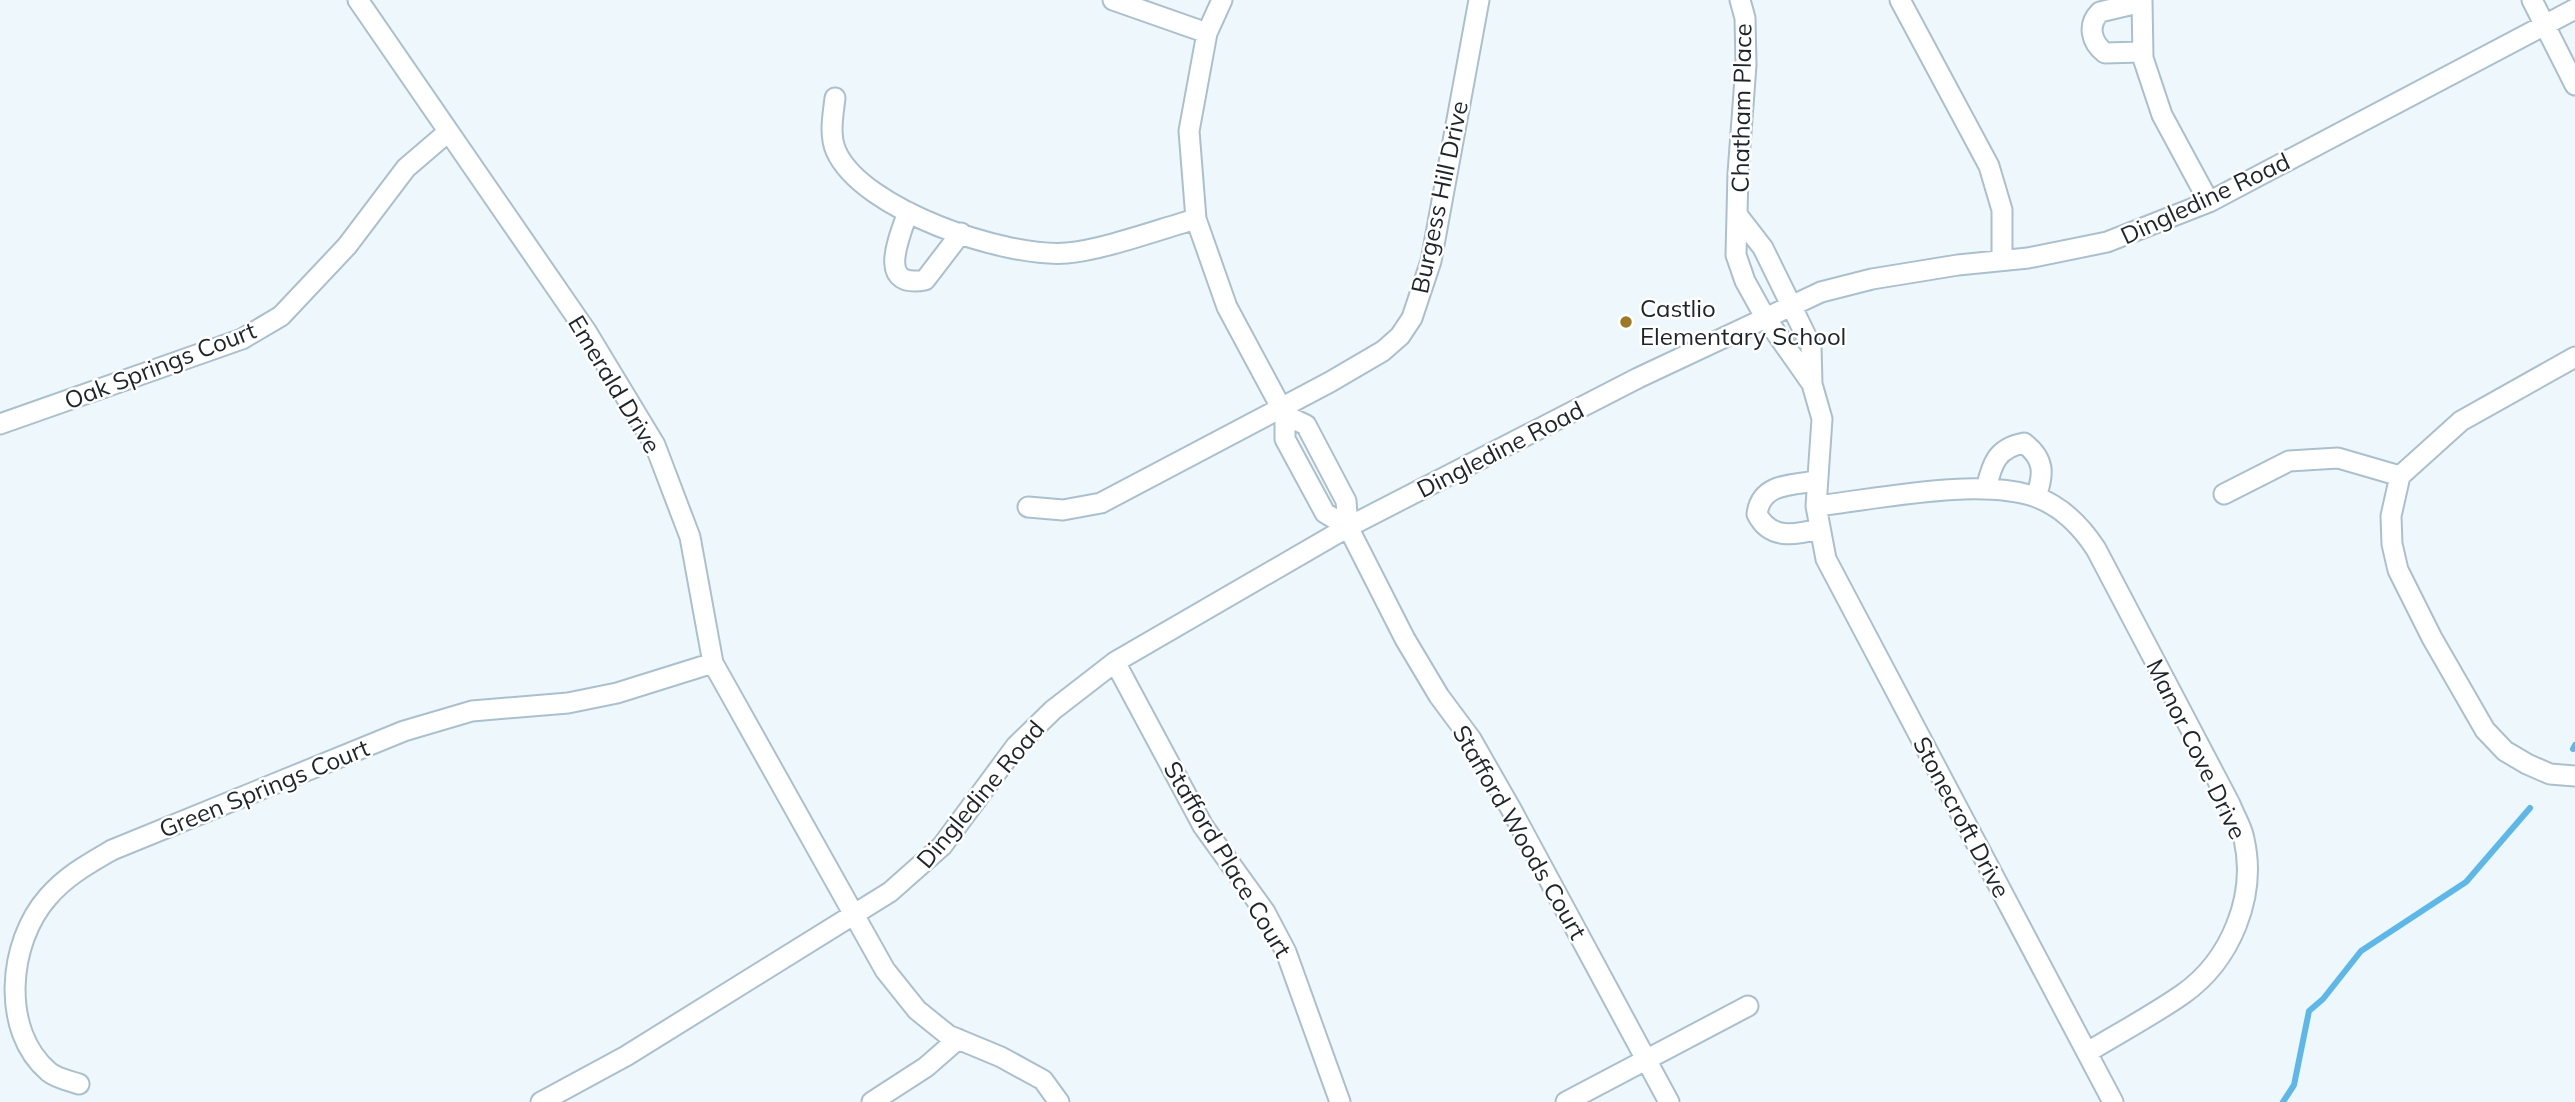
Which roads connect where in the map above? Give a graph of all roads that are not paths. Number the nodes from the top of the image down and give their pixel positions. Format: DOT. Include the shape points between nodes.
graph roads {
  1 [pos="358,0"];
  2 [pos="1113,0"];
  3 [pos="1222,0"];
  4 [pos="1479,0"];
  5 [pos="1740,0"];
  6 [pos="1900,0"];
  7 [pos="2532,0"];
  8 [pos="2142,1"];
  9 [pos="2575,9"];
  10 [pos="2544,27"];
  11 [pos="1207,33"];
  12 [pos="2141,52"];
  13 [pos="2575,85"];
  14 [pos="835,98"];
  15 [pos="448,132"];
  16 [pos="2209,202"];
  17 [pos="908,212"];
  18 [pos="1739,217"];
  19 [pos="1196,219"];
  20 [pos="961,233"];
  21 [pos="2002,260"];
  22 [pos="1793,303"];
  23 [pos="1765,317"];
  24 [pos="2575,357"];
  25 [pos="1812,384"];
  26 [pos="1282,411"];
  27 [pos="0,424"];
  28 [pos="2400,476"];
  29 [pos="1817,481"];
  30 [pos="1986,489"];
  31 [pos="2224,494"];
  32 [pos="2036,497"];
  33 [pos="1816,506"];
  34 [pos="1028,507"];
  35 [pos="1348,527"];
  36 [pos="1819,529"];
  37 [pos="1115,662"];
  38 [pos="713,663"];
  39 [pos="2575,776"];
  40 [pos="852,916"];
  41 [pos="1748,1006"];
  42 [pos="958,1039"];
  43 [pos="2088,1052"];
  44 [pos="1647,1060"];
  45 [pos="79,1084"];
  46 [pos="541,1102"];
  47 [pos="872,1102"];
  48 [pos="1059,1102"];
  49 [pos="1340,1102"];
  50 [pos="1566,1102"];
  51 [pos="1669,1102"];
  52 [pos="2113,1102"];
  1 -- 15 [label="street, Emerald Drive"];
  2 -- 11 [label="street"];
  3 -- 11 [label="street"];
  4 -- 26 [label="street, Burgess Hill Drive" via="1431,261 1412,318 1383,351"];
  5 -- 18 [label="street, Chatham Place" via="1746,65"];
  6 -- 21 [label="street" via="1989,166 2003,210"];
  7 -- 10 [label="street"];
  8 -- 12 [label="street"];
  8 -- 12 [label="street" via="2100,12 2092,25 2092,37 2105,53"];
  9 -- 10 [label="street, Dingledine Road"];
  10 -- 13 [label="street"];
  10 -- 16 [label="street, Dingledine Road"];
  11 -- 19 [label="street" via="1189,131"];
  12 -- 16 [label="street" via="2162,115"];
  14 -- 17 [label="street" via="832,137 848,171 885,203"];
  15 -- 27 [label="street, Oak Springs Court" via="407,168 347,246 281,316 242,339"];
  15 -- 38 [label="street, Emerald Drive" via="586,331 655,445 690,537"];
  16 -- 21 [label="street, Dingledine Road" via="2107,242"];
  17 -- 20 [label="street"];
  17 -- 20 [label="street" via="894,251 896,271 910,283 925,280"];
  18 -- 22 [label="street, Chatham Place" via="1763,248"];
  18 -- 23 [label="street, Chatham Place" via="1736,255"];
  19 -- 20 [label="street" via="1071,253 1012,248"];
  19 -- 26 [label="street" via="1227,307"];
  21 -- 22 [label="street, Dingledine Road" via="1872,279"];
  22 -- 23 [label="street, Dingledine Road"];
  22 -- 25 [label="street, Stonecroft Drive" via="1811,346"];
  23 -- 25 [label="street, Stonecroft Drive"];
  23 -- 35 [label="street, Dingledine Road"];
  24 -- 28 [label="street" via="2461,421"];
  25 -- 29 [label="street, Stonecroft Drive" via="1822,419"];
  26 -- 34 [label="street, Burgess Hill Drive" via="1101,503 1063,510"];
  26 -- 35 [label="street, Stafford Woods Court" via="1306,425 1346,500"];
  28 -- 31 [label="street" via="2338,458 2289,461"];
  28 -- 39 [label="street" via="2391,516 2398,570 2468,704 2505,751 2550,774"];
  29 -- 33 [label="street, Stonecroft Drive"];
  29 -- 36 [label="street" via="1775,487 1765,494 1757,514 1763,526 1779,534"];
  30 -- 32 [label="street, Manor Cove Drive"];
  30 -- 32 [label="street" via="1997,454 2024,443 2035,451 2043,470"];
  30 -- 33 [label="street, Manor Cove Drive"];
  32 -- 43 [label="street, Manor Cove Drive" via="2067,514 2096,550 2230,804 2244,838 2247,860 2244,905 2224,953 2185,993"];
  33 -- 36 [label="street, Stonecroft Drive"];
  35 -- 37 [label="street, Dingledine Road"];
  35 -- 44 [label="street, Stafford Woods Court" via="1411,650 1471,739"];
  36 -- 43 [label="street, Stonecroft Drive" via="1826,559"];
  37 -- 40 [label="street, Dingledine Road" via="1053,710 1016,746 927,862"];
  37 -- 49 [label="street, Stafford Place Court" via="1203,826 1265,912 1286,952"];
  38 -- 40 [label="street, Emerald Drive"];
  38 -- 45 [label="street, Green Springs Court" via="617,693 568,703 472,711 404,731 112,850 74,872 43,905 24,937 14,977 16,1013 27,1045 49,1073"];
  40 -- 42 [label="street, Emerald Drive" via="885,970 917,1010"];
  40 -- 46 [label="street, Dingledine Road" via="626,1056"];
  41 -- 44 [label="street"];
  42 -- 47 [label="street" via="926,1067"];
  42 -- 48 [label="street, Emerald Drive" via="1043,1080"];
  43 -- 52 [label="street, Stonecroft Drive"];
  44 -- 50 [label="street"];
  44 -- 51 [label="street, Stafford Woods Court"];
}
